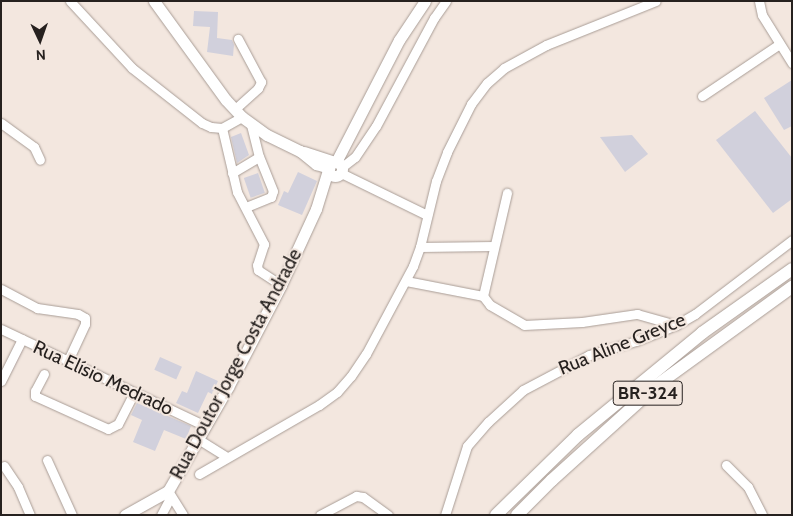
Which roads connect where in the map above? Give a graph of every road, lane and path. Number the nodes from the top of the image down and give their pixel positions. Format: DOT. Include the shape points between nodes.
graph roads {
  1 [pos="70,1"];
  2 [pos="154,1"];
  3 [pos="425,1"];
  4 [pos="446,1"];
  5 [pos="656,1"];
  6 [pos="759,1"];
  7 [pos="238,39"];
  8 [pos="778,45"];
  9 [pos="792,63"];
  10 [pos="702,96"];
  11 [pos="243,117"];
  12 [pos="1,123"];
  13 [pos="222,128"];
  14 [pos="259,157"];
  15 [pos="40,160"];
  16 [pos="336,168"];
  17 [pos="232,173"];
  18 [pos="507,193"];
  19 [pos="246,207"];
  20 [pos="427,215"];
  21 [pos="792,240"];
  22 [pos="494,246"];
  23 [pos="420,247"];
  24 [pos="792,269"];
  25 [pos="406,281"];
  26 [pos="282,285"];
  27 [pos="792,287"];
  28 [pos="1,289"];
  29 [pos="484,296"];
  30 [pos="676,325"];
  31 [pos="1,329"];
  32 [pos="22,339"];
  33 [pos="68,360"];
  34 [pos="44,374"];
  35 [pos="1,381"];
  36 [pos="134,392"];
  37 [pos="205,426"];
  38 [pos="198,439"];
  39 [pos="227,457"];
  40 [pos="47,460"];
  41 [pos="726,465"];
  42 [pos="4,466"];
  43 [pos="199,474"];
  44 [pos="170,494"];
  45 [pos="30,515"];
  46 [pos="72,515"];
  47 [pos="125,515"];
  48 [pos="161,515"];
  49 [pos="183,515"];
  50 [pos="320,515"];
  51 [pos="388,515"];
  52 [pos="445,515"];
  53 [pos="496,515"];
  54 [pos="517,515"];
  55 [pos="762,515"];
  1 -- 13 [label="street" via="145,80 202,123"];
  2 -- 11 [label="main road"];
  3 -- 16 [label="main road, Rua Doutor Jorge Costa Andrade" via="399,40"];
  4 -- 16 [label="street" via="376,126 355,156"];
  5 -- 20 [label="street" via="546,45 504,68 487,83 471,104 448,152"];
  6 -- 8 [label="street" via="762,15"];
  7 -- 11 [label="street" via="261,82"];
  8 -- 9 [label="street"];
  8 -- 10 [label="street"];
  11 -- 13 [label="street"];
  11 -- 14 [label="street"];
  11 -- 16 [label="main road" via="316,164"];
  12 -- 15 [label="street" via="34,147"];
  13 -- 17 [label="street"];
  14 -- 17 [label="street"];
  14 -- 19 [label="street" via="273,191 271,197"];
  16 -- 20 [label="street"];
  16 -- 26 [label="main road, Rua Doutor Jorge Costa Andrade"];
  17 -- 19 [label="street"];
  18 -- 22 [label="street"];
  19 -- 26 [label="street" via="264,244 258,270"];
  20 -- 23 [label="street"];
  21 -- 30 [label="street, Rua Aline Greyce"];
  22 -- 23 [label="street"];
  22 -- 29 [label="street"];
  23 -- 25 [label="street"];
  24 -- 53 [label="highway, BR-324" via="632,390 578,435"];
  25 -- 29 [label="street"];
  25 -- 39 [label="street" via="366,354 337,392 320,405"];
  26 -- 37 [label="main road, Rua Doutor Jorge Costa Andrade"];
  27 -- 54 [label="highway, BR-324" via="657,385"];
  28 -- 33 [label="street" via="37,308 85,318"];
  29 -- 30 [label="street" via="490,305 524,325 582,322 637,314"];
  30 -- 52 [label="street, Rua Aline Greyce" via="589,355 523,390 467,446"];
  31 -- 32 [label="street, Rua Elísio Medrado"];
  32 -- 33 [label="street, Rua Elísio Medrado"];
  32 -- 35 [label="street"];
  33 -- 36 [label="street, Rua Elísio Medrado"];
  34 -- 36 [label="street" via="35,391 36,396 104,428 112,429 118,424"];
  36 -- 37 [label="street, Rua Elísio Medrado"];
  37 -- 38 [label="main road, Rua Doutor Jorge Costa Andrade"];
  38 -- 39 [label="street"];
  38 -- 44 [label="main road, Rua Doutor Jorge Costa Andrade"];
  39 -- 43 [label="street"];
  40 -- 46 [label="street"];
  41 -- 55 [label="street" via="748,488"];
  42 -- 45 [label="street" via="18,487"];
  44 -- 47 [label="main road"];
  44 -- 48 [label="street"];
  44 -- 49 [label="street"];
  50 -- 51 [label="street" via="356,496 363,497"];
}
